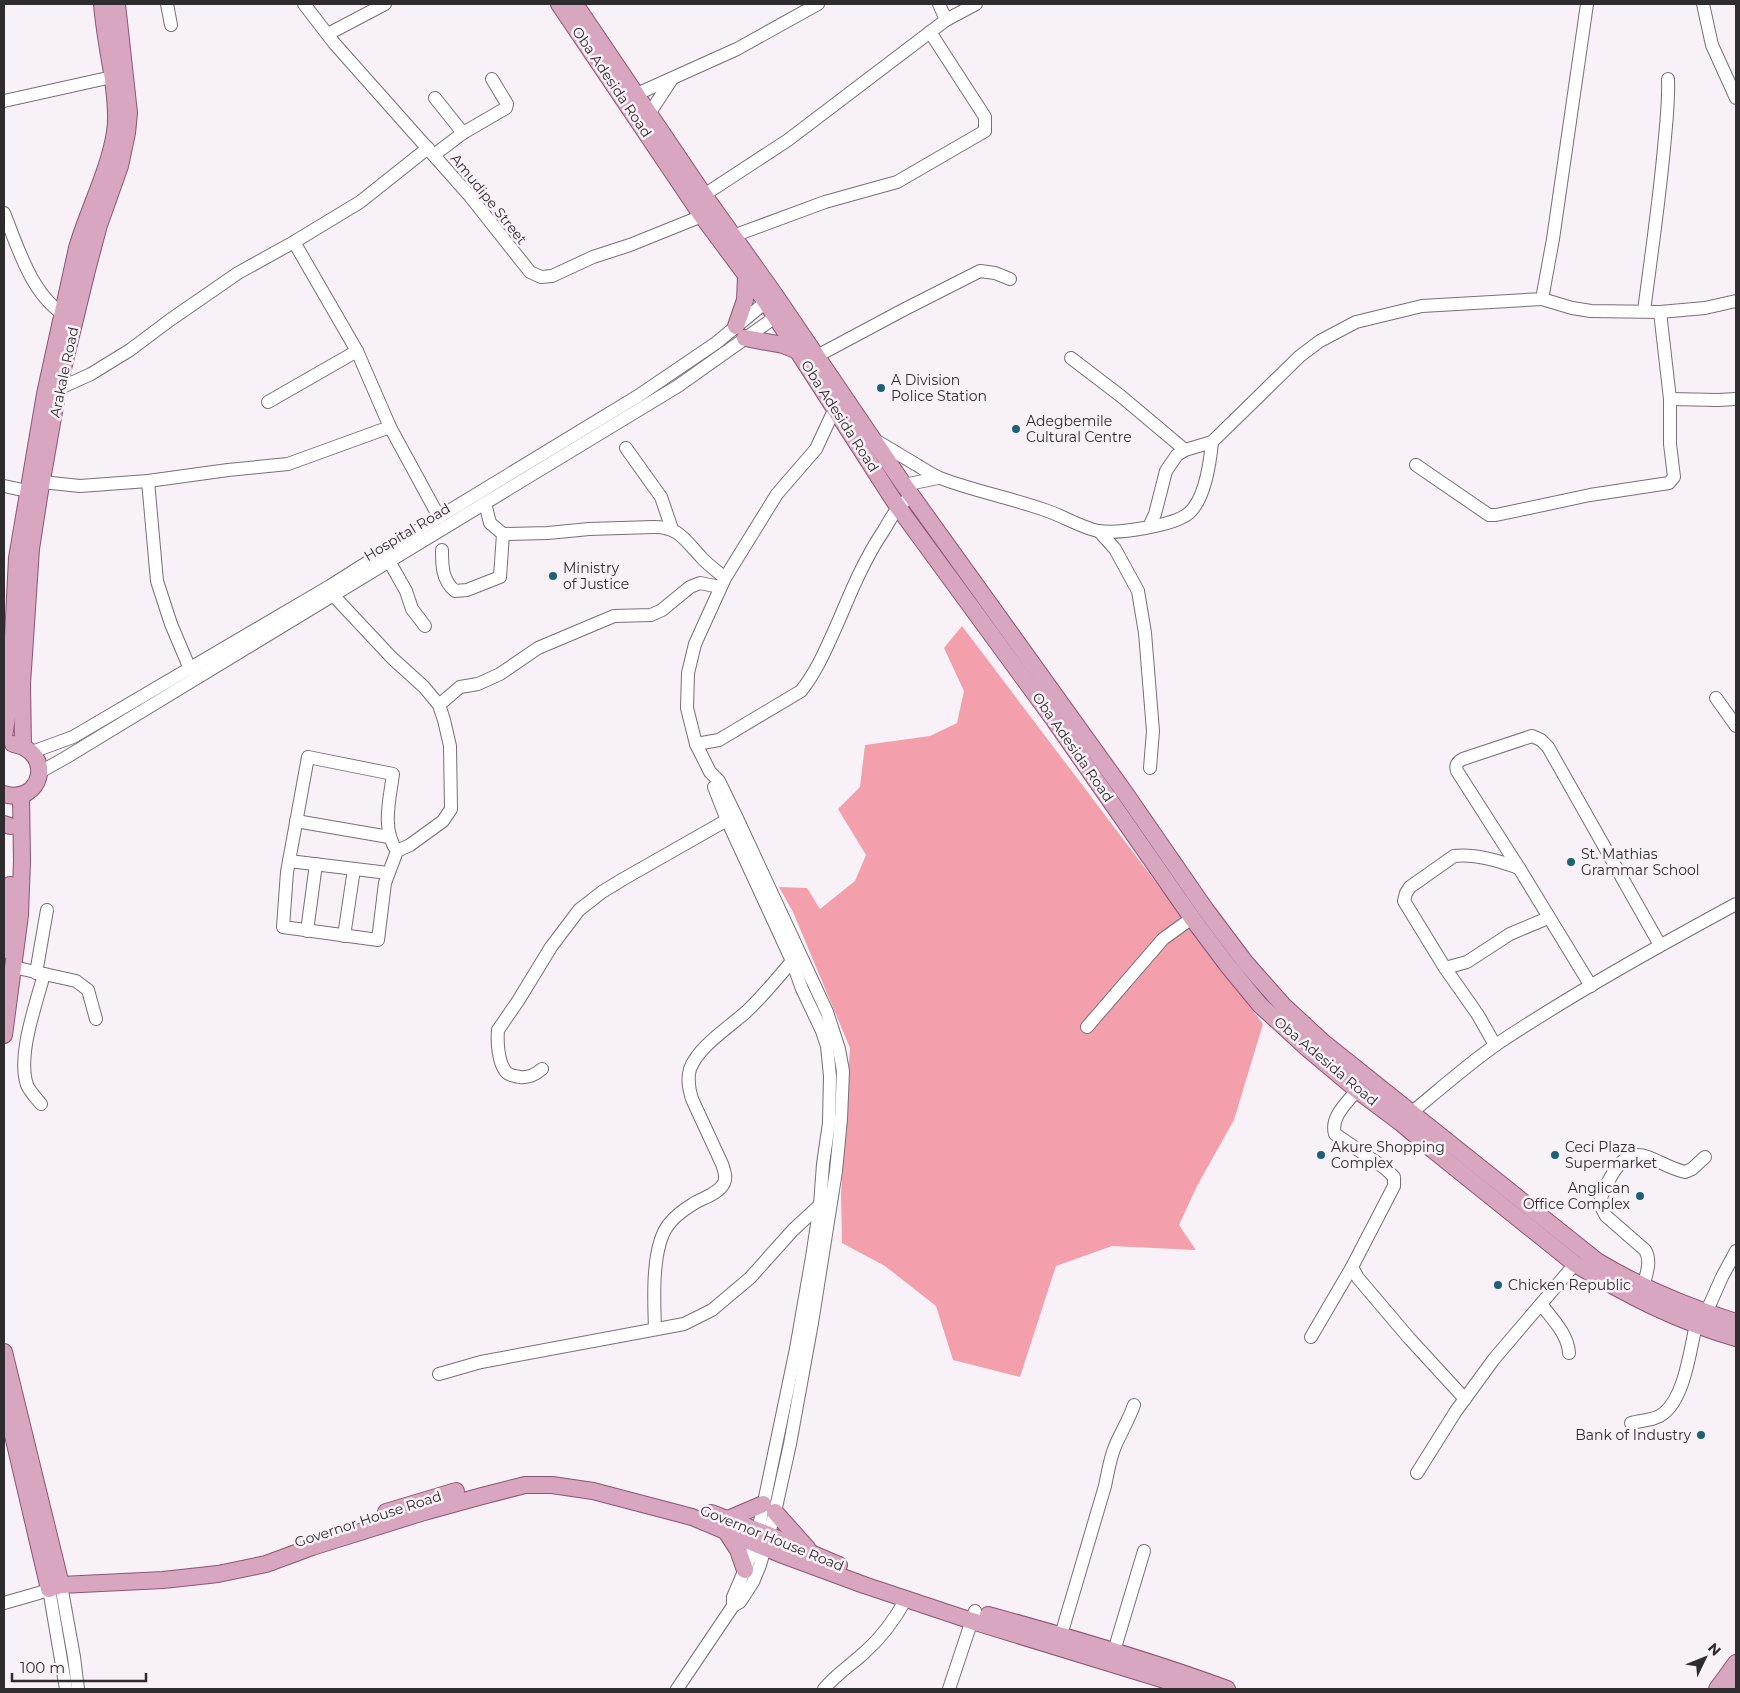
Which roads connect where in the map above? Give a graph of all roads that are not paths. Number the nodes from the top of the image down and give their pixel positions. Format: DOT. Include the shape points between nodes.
graph roads {
  1 [pos="102,4"];
  2 [pos="117,4"];
  3 [pos="167,4"];
  4 [pos="304,4"];
  5 [pos="385,4"];
  6 [pos="559,4"];
  7 [pos="575,4"];
  8 [pos="818,4"];
  9 [pos="939,4"];
  10 [pos="976,4"];
  11 [pos="1587,4"];
  12 [pos="1703,4"];
  13 [pos="946,20"];
  14 [pos="171,25"];
  15 [pos="930,32"];
  16 [pos="328,34"];
  17 [pos="112,77"];
  18 [pos="492,79"];
  19 [pos="672,79"];
  20 [pos="1668,79"];
  21 [pos="637,94"];
  22 [pos="435,98"];
  23 [pos="1736,98"];
  24 [pos="4,101"];
  25 [pos="649,114"];
  26 [pos="463,133"];
  27 [pos="431,152"];
  28 [pos="704,195"];
  29 [pos="4,213"];
  30 [pos="702,216"];
  31 [pos="733,236"];
  32 [pos="294,242"];
  33 [pos="746,276"];
  34 [pos="1010,279"];
  35 [pos="770,299"];
  36 [pos="1542,299"];
  37 [pos="1736,301"];
  38 [pos="1644,311"];
  39 [pos="1660,312"];
  40 [pos="780,314"];
  41 [pos="69,318"];
  42 [pos="741,332"];
  43 [pos="357,351"];
  44 [pos="798,351"];
  45 [pos="817,356"];
  46 [pos="1071,358"];
  47 [pos="58,389"];
  48 [pos="1736,398"];
  49 [pos="1670,399"];
  50 [pos="268,402"];
  51 [pos="836,408"];
  52 [pos="390,427"];
  53 [pos="874,439"];
  54 [pos="1212,442"];
  55 [pos="626,448"];
  56 [pos="1185,450"];
  57 [pos="1416,465"];
  58 [pos="938,478"];
  59 [pos="148,481"];
  60 [pos="42,482"];
  61 [pos="4,486"];
  62 [pos="27,491"];
  63 [pos="908,491"];
  64 [pos="484,502"];
  65 [pos="898,507"];
  66 [pos="439,517"];
  67 [pos="1149,527"];
  68 [pos="672,529"];
  69 [pos="1099,531"];
  70 [pos="503,534"];
  71 [pos="442,550"];
  72 [pos="389,561"];
  73 [pos="722,582"];
  74 [pos="333,595"];
  75 [pos="425,626"];
  76 [pos="190,669"];
  77 [pos="7,696"];
  78 [pos="1716,698"];
  79 [pos="439,705"];
  80 [pos="1736,726"];
  81 [pos="4,737"];
  82 [pos="719,740"];
  83 [pos="696,744"];
  84 [pos="4,746"];
  85 [pos="28,749"];
  86 [pos="708,767"];
  87 [pos="1150,768"];
  88 [pos="40,772"];
  89 [pos="12,795"];
  90 [pos="296,820"];
  91 [pos="726,820"];
  92 [pos="7,825"];
  93 [pos="389,837"];
  94 [pos="397,851"];
  95 [pos="289,861"];
  96 [pos="316,864"];
  97 [pos="1519,868"];
  98 [pos="354,869"];
  99 [pos="388,873"];
  100 [pos="1736,904"];
  101 [pos="47,910"];
  102 [pos="1192,918"];
  103 [pos="1548,918"];
  104 [pos="307,931"];
  105 [pos="344,936"];
  106 [pos="1660,945"];
  107 [pos="4,950"];
  108 [pos="792,961"];
  109 [pos="1467,962"];
  110 [pos="13,967"];
  111 [pos="1445,968"];
  112 [pos="40,973"];
  113 [pos="1455,983"];
  114 [pos="1591,986"];
  115 [pos="96,1019"];
  116 [pos="1087,1027"];
  117 [pos="4,1035"];
  118 [pos="1495,1045"];
  119 [pos="542,1069"];
  120 [pos="1357,1090"];
  121 [pos="41,1104"];
  122 [pos="1406,1118"];
  123 [pos="1705,1157"];
  124 [pos="820,1205"];
  125 [pos="1736,1251"];
  126 [pos="1575,1264"];
  127 [pos="1352,1267"];
  128 [pos="1643,1287"];
  129 [pos="1541,1304"];
  130 [pos="1701,1319"];
  131 [pos="1736,1322"];
  132 [pos="655,1328"];
  133 [pos="1311,1337"];
  134 [pos="1736,1338"];
  135 [pos="4,1352"];
  136 [pos="1569,1353"];
  137 [pos="439,1374"];
  138 [pos="4,1397"];
  139 [pos="1465,1399"];
  140 [pos="1134,1404"];
  141 [pos="1631,1423"];
  142 [pos="1417,1473"];
  143 [pos="30,1483"];
  144 [pos="769,1508"];
  145 [pos="726,1524"];
  146 [pos="762,1539"];
  147 [pos="1144,1551"];
  148 [pos="811,1552"];
  149 [pos="745,1570"];
  150 [pos="54,1582"];
  151 [pos="906,1599"];
  152 [pos="4,1603"];
  153 [pos="733,1606"];
  154 [pos="973,1616"];
  155 [pos="1061,1635"];
  156 [pos="1114,1651"];
  157 [pos="1736,1663"];
  158 [pos="1736,1682"];
  159 [pos="1186,1688"];
  160 [pos="66,1689"];
  161 [pos="78,1689"];
  162 [pos="677,1689"];
  163 [pos="824,1689"];
  164 [pos="949,1689"];
  165 [pos="1227,1689"];
  166 [pos="1717,1689"];
  167 [pos="1731,1689"];
  1 -- 17 [label="main road, Arakale Road"];
  2 -- 41 [label="main road, Arakale Road" via="130,113 127,133 120,166"];
  3 -- 14 [label="street"];
  4 -- 16 [label="street, Amudipe Street"];
  5 -- 16 [label="street"];
  6 -- 30 [label="main road, Oba Adesida Road"];
  7 -- 21 [label="main road, Oba Adesida Road"];
  8 -- 19 [label="street" via="737,49"];
  9 -- 13 [label="street"];
  10 -- 13 [label="street"];
  11 -- 36 [label="street"];
  12 -- 23 [label="street" via="1712,45"];
  13 -- 15 [label="street"];
  15 -- 28 [label="street" via="788,140"];
  15 -- 31 [label="street" via="984,117 985,131 897,182 825,202"];
  16 -- 27 [label="street, Amudipe Street"];
  17 -- 24 [label="street"];
  17 -- 41 [label="main road, Arakale Road" via="117,115 115,133 82,230"];
  18 -- 26 [label="street" via="507,106"];
  19 -- 21 [label="street"];
  19 -- 25 [label="street"];
  20 -- 38 [label="street" via="1661,185"];
  21 -- 25 [label="main road, Oba Adesida Road"];
  22 -- 26 [label="street"];
  25 -- 28 [label="main road, Oba Adesida Road"];
  26 -- 27 [label="street"];
  27 -- 30 [label="street, Amudipe Street" via="521,262 530,272 541,277 552,276"];
  27 -- 32 [label="street" via="360,202"];
  28 -- 31 [label="main road, Oba Adesida Road"];
  29 -- 41 [label="street" via="34,282 46,300"];
  30 -- 33 [label="main road, Oba Adesida Road"];
  31 -- 35 [label="main road, Oba Adesida Road"];
  32 -- 43 [label="street"];
  32 -- 47 [label="street" via="238,273 130,350 91,374"];
  33 -- 35 [label="main road, Oba Adesida Road"];
  33 -- 42 [label="main road"];
  34 -- 45 [label="street" via="980,271"];
  35 -- 40 [label="main road, Oba Adesida Road"];
  35 -- 42 [label="street, Hospital Road"];
  36 -- 38 [label="street" via="1591,311"];
  36 -- 54 [label="street" via="1422,306 1356,322 1300,356"];
  37 -- 39 [label="street"];
  38 -- 39 [label="street"];
  39 -- 49 [label="street"];
  40 -- 42 [label="street, Hospital Road"];
  40 -- 44 [label="main road, Oba Adesida Road"];
  40 -- 45 [label="main road, Oba Adesida Road"];
  41 -- 47 [label="main road, Arakale Road"];
  41 -- 62 [label="main road, Arakale Road" via="45,394"];
  42 -- 44 [label="main road"];
  42 -- 64 [label="street, Hospital Road" via="678,386"];
  42 -- 66 [label="street, Hospital Road"];
  43 -- 50 [label="street"];
  43 -- 52 [label="street"];
  44 -- 51 [label="main road, Oba Adesida Road"];
  45 -- 53 [label="main road, Oba Adesida Road"];
  46 -- 56 [label="street"];
  47 -- 60 [label="main road, Arakale Road"];
  48 -- 49 [label="street"];
  49 -- 57 [label="street" via="1674,478 1668,483 1490,515"];
  51 -- 65 [label="main road, Oba Adesida Road"];
  51 -- 73 [label="street" via="816,449 778,494"];
  52 -- 59 [label="street" via="288,464"];
  52 -- 66 [label="street"];
  53 -- 58 [label="street"];
  53 -- 63 [label="main road, Oba Adesida Road"];
  54 -- 56 [label="street"];
  54 -- 67 [label="street" via="1205,483 1195,507 1182,518"];
  55 -- 68 [label="street" via="661,497"];
  56 -- 67 [label="street" via="1169,464"];
  58 -- 63 [label="street"];
  58 -- 69 [label="street" via="1046,510"];
  59 -- 60 [label="street" via="80,486"];
  59 -- 76 [label="street" via="157,581"];
  60 -- 85 [label="main road, Arakale Road" via="31,549 22,684"];
  61 -- 62 [label="street"];
  62 -- 77 [label="main road, Arakale Road" via="17,558"];
  63 -- 65 [label="street"];
  63 -- 122 [label="main road, Oba Adesida Road" via="1245,962 1283,1005"];
  64 -- 70 [label="street" via="490,523"];
  64 -- 72 [label="street, Hospital Road"];
  65 -- 82 [label="street" via="853,586 825,652 808,682 792,697"];
  65 -- 102 [label="main road, Oba Adesida Road" via="1048,712"];
  66 -- 76 [label="street, Hospital Road"];
  67 -- 69 [label="street"];
  68 -- 70 [label="street" via="653,526"];
  68 -- 73 [label="street"];
  69 -- 87 [label="street" via="1115,549 1138,591 1145,632 1153,731"];
  70 -- 71 [label="street" via="500,577 467,590 455,591 448,584 442,570"];
  72 -- 74 [label="street, Hospital Road"];
  72 -- 75 [label="street" via="412,609"];
  73 -- 79 [label="street" via="690,587 651,615 614,616 538,648 500,674 478,684 460,687"];
  73 -- 83 [label="street" via="695,644 688,673 686,708"];
  74 -- 79 [label="street"];
  74 -- 88 [label="street, Hospital Road"];
  76 -- 85 [label="street, Hospital Road" via="73,737"];
  77 -- 81 [label="main road, Arakale Road"];
  78 -- 80 [label="street"];
  79 -- 94 [label="street" via="450,746 451,809 443,821"];
  82 -- 83 [label="street"];
  82 -- 86 [label="street"];
  83 -- 86 [label="street"];
  84 -- 85 [label="main road" via="12,744"];
  85 -- 88 [label="main road" via="38,761"];
  86 -- 91 [label="street"];
  86 -- 144 [label="street" via="719,781 736,816 827,1012 843,1071 841,1119 828,1227 790,1444"];
  88 -- 89 [label="main road" via="30,790"];
  89 -- 92 [label="main road"];
  89 -- 110 [label="main road" via="22,861 20,915"];
  90 -- 93 [label="street"];
  90 -- 93 [label="street" via="308,757 317,758 392,774"];
  90 -- 95 [label="street"];
  91 -- 108 [label="street"];
  91 -- 119 [label="street" via="602,892 579,910 562,933 498,1030 502,1064 507,1073 526,1077"];
  92 -- 107 [label="main road" via="11,876"];
  93 -- 94 [label="street"];
  94 -- 99 [label="street"];
  95 -- 96 [label="street"];
  95 -- 104 [label="street" via="282,927"];
  96 -- 98 [label="street"];
  96 -- 104 [label="street"];
  97 -- 103 [label="street"];
  97 -- 106 [label="street" via="1456,766 1462,759 1532,736 1548,747"];
  97 -- 111 [label="street" via="1502,862 1454,856 1410,887 1404,901"];
  98 -- 99 [label="street"];
  98 -- 105 [label="street"];
  99 -- 105 [label="street" via="378,940"];
  100 -- 106 [label="street"];
  101 -- 112 [label="street"];
  102 -- 116 [label="street" via="1162,939"];
  102 -- 120 [label="main road, Oba Adesida Road" via="1260,1005"];
  103 -- 109 [label="street" via="1510,934"];
  103 -- 114 [label="street"];
  104 -- 105 [label="street"];
  106 -- 114 [label="street"];
  108 -- 124 [label="street" via="827,1046 829,1123"];
  108 -- 132 [label="street" via="767,992 696,1058 690,1069 688,1088 722,1164 724,1182 718,1190 678,1216 665,1230 654,1277"];
  109 -- 111 [label="street"];
  109 -- 113 [label="street"];
  110 -- 112 [label="street"];
  110 -- 117 [label="main road"];
  111 -- 113 [label="street"];
  112 -- 115 [label="street" via="76,980 84,986"];
  112 -- 121 [label="street" via="24,1060 28,1088"];
  113 -- 118 [label="street"];
  114 -- 118 [label="street"];
  118 -- 122 [label="street"];
  120 -- 122 [label="main road, Oba Adesida Road"];
  120 -- 127 [label="street" via="1336,1118 1335,1134 1386,1168 1394,1177 1394,1186"];
  122 -- 126 [label="main road, Oba Adesida Road" via="1432,1150"];
  122 -- 128 [label="main road, Oba Adesida Road" via="1597,1261"];
  123 -- 128 [label="street" via="1685,1172 1638,1154 1628,1156 1604,1189 1600,1205 1606,1216 1648,1255"];
  124 -- 132 [label="street" via="750,1278 712,1310 684,1324"];
  124 -- 144 [label="street"];
  125 -- 130 [label="street"];
  126 -- 129 [label="street"];
  126 -- 130 [label="main road, Oba Adesida Road" via="1648,1305"];
  127 -- 133 [label="street"];
  127 -- 139 [label="street" via="1409,1338"];
  128 -- 130 [label="main road, Oba Adesida Road"];
  129 -- 136 [label="street" via="1563,1333 1569,1344"];
  129 -- 139 [label="street"];
  130 -- 131 [label="main road, Oba Adesida Road"];
  130 -- 134 [label="main road, Oba Adesida Road"];
  130 -- 141 [label="street" via="1678,1394 1665,1412 1652,1420"];
  132 -- 137 [label="street" via="481,1362"];
  135 -- 143 [label="main road"];
  138 -- 143 [label="main road"];
  139 -- 142 [label="street"];
  140 -- 155 [label="street" via="1108,1467 1106,1486"];
  143 -- 150 [label="main road"];
  144 -- 145 [label="main road"];
  144 -- 146 [label="street"];
  144 -- 148 [label="main road"];
  145 -- 146 [label="main road, Governor House Road"];
  145 -- 149 [label="main road"];
  145 -- 150 [label="main road, Governor House Road" via="593,1490 525,1485 424,1512 266,1564 218,1574"];
  146 -- 148 [label="main road, Governor House Road"];
  146 -- 149 [label="street"];
  146 -- 151 [label="main road, Governor House Road" via="780,1554"];
  146 -- 153 [label="street" via="753,1582 740,1602"];
  147 -- 156 [label="street"];
  148 -- 154 [label="main road, Governor House Road"];
  149 -- 153 [label="street" via="733,1597"];
  150 -- 152 [label="street" via="39,1593"];
  150 -- 160 [label="street"];
  150 -- 161 [label="street" via="74,1656"];
  151 -- 154 [label="main road, Governor House Road"];
  151 -- 163 [label="street" via="885,1631"];
  153 -- 162 [label="street"];
  154 -- 155 [label="main road, Governor House Road"];
  154 -- 159 [label="main road, Governor House Road"];
  154 -- 164 [label="street"];
  155 -- 156 [label="main road, Governor House Road"];
  156 -- 165 [label="main road, Governor House Road"];
  157 -- 166 [label="main road"];
  158 -- 167 [label="main road"];
}
